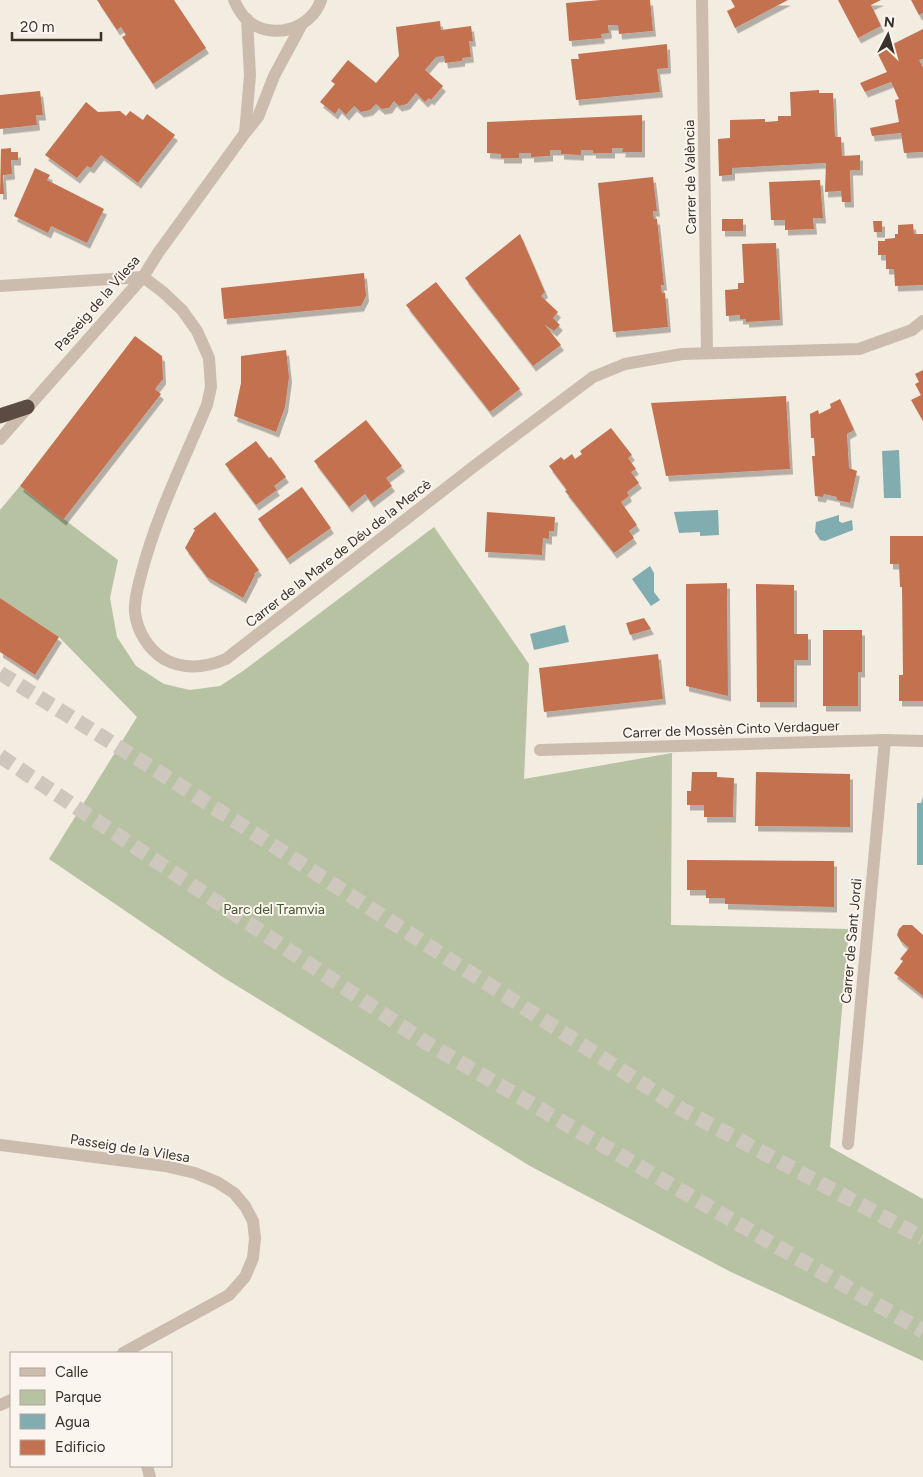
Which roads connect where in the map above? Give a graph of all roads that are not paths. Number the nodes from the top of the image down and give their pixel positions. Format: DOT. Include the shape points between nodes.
graph roads {
  1 [pos="234,0"];
  2 [pos="321,0"];
  3 [pos="702,0"];
  4 [pos="247,20"];
  5 [pos="302,24"];
  6 [pos="245,132"];
  7 [pos="143,277"];
  8 [pos="0,286"];
  9 [pos="923,321"];
  10 [pos="707,353"];
  11 [pos="27,407"];
  12 [pos="0,416"];
  13 [pos="0,439"];
  14 [pos="885,740"];
  15 [pos="923,741"];
  16 [pos="540,750"];
  17 [pos="848,1144"];
  18 [pos="0,1145"];
  19 [pos="125,1352"];
  1 -- 4 [label="street"];
  2 -- 5 [label="street, Passeig de la Vilesa" via="314,15"];
  3 -- 10 [label="street, Carrer de València"];
  4 -- 5 [label="street" via="259,28 274,31 289,30"];
  4 -- 6 [label="street" via="250,75"];
  5 -- 6 [label="street, Passeig de la Vilesa" via="274,76 258,117"];
  6 -- 7 [label="street, Passeig de la Vilesa"];
  7 -- 8 [label="street"];
  7 -- 10 [label="street, Carrer de la Mare de Déu de la Mercè" via="182,310 197,331 209,358 211,387 207,405 154,534 135,600 138,626 148,644 174,664 187,666 200,667 226,659 594,377 625,364"];
  7 -- 11 [label="street, Passeig de la Vilesa"];
  9 -- 10 [label="street, Carrer de la Mare de Déu de la Mercè" via="912,330 859,349"];
  11 -- 12 [label="highway"];
  11 -- 13 [label="street, Passeig de la Vilesa"];
  14 -- 15 [label="street, Carrer de Mossèn Cinto Verdaguer"];
  14 -- 16 [label="street, Carrer de Mossèn Cinto Verdaguer"];
  14 -- 17 [label="street, Carrer de Sant Jordi"];
  18 -- 19 [label="street, Passeig de la Vilesa" via="166,1166 195,1173 234,1193 245,1206 253,1221 255,1238 253,1258 245,1276 229,1294"];
}
